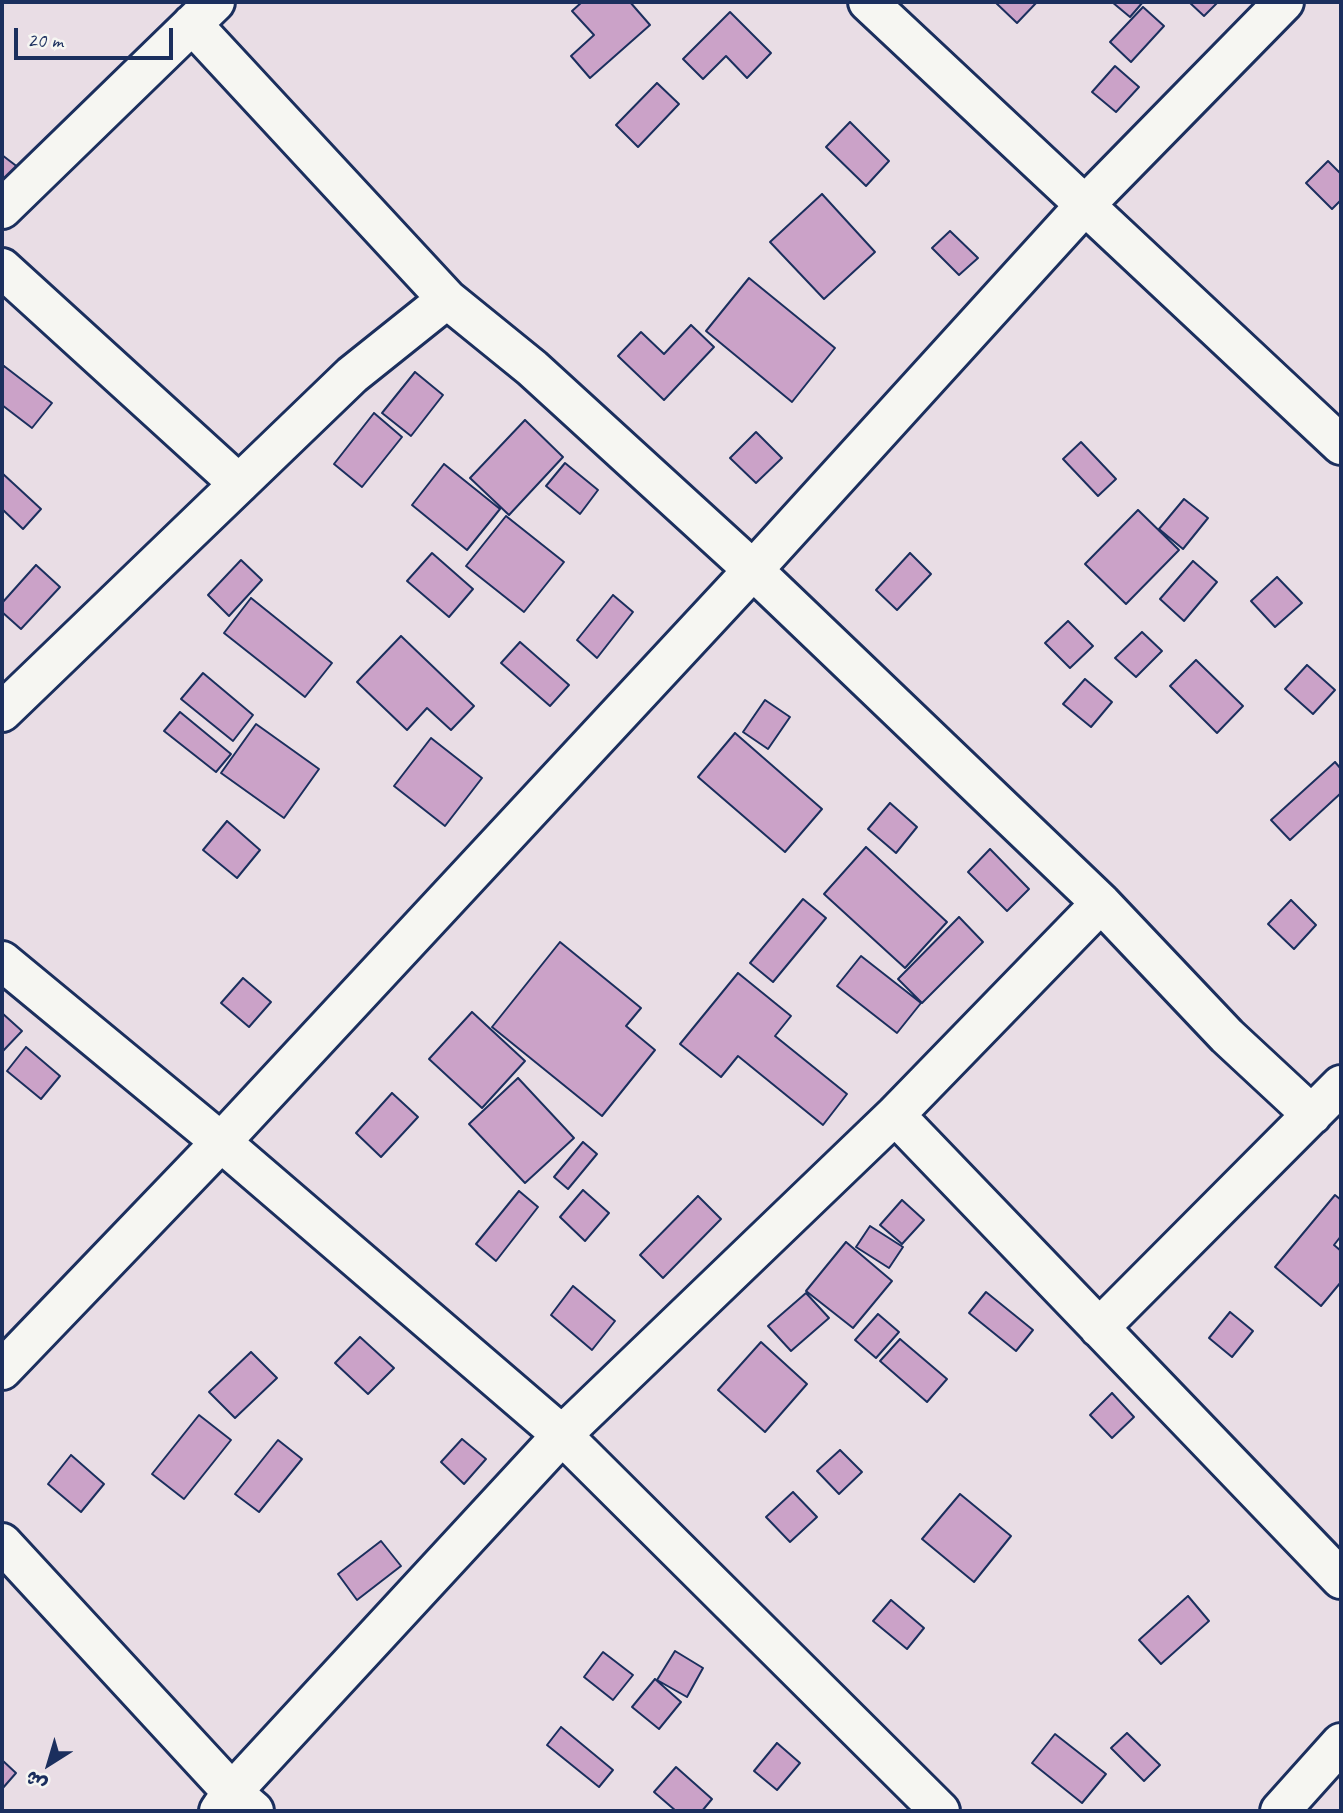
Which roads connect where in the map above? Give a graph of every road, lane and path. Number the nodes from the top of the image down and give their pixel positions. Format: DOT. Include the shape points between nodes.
graph roads {
  1 [pos="868,2"];
  2 [pos="1284,2"];
  3 [pos="204,13"];
  4 [pos="1086,204"];
  5 [pos="2,209"];
  6 [pos="2,268"];
  7 [pos="447,299"];
  8 [pos="1341,445"];
  9 [pos="239,484"];
  10 [pos="753,570"];
  11 [pos="2,712"];
  12 [pos="1101,903"];
  13 [pos="2,961"];
  14 [pos="1341,1085"];
  15 [pos="895,1115"];
  16 [pos="1312,1115"];
  17 [pos="221,1142"];
  18 [pos="1099,1328"];
  19 [pos="2,1370"];
  20 [pos="562,1435"];
  21 [pos="2,1543"];
  22 [pos="1341,1579"];
  23 [pos="1341,1743"];
  24 [pos="235,1805"];
  25 [pos="940,1811"];
  26 [pos="1280,1811"];
  1 -- 4 [label="street"];
  2 -- 4 [label="street"];
  3 -- 5 [label="street"];
  3 -- 7 [label="street"];
  4 -- 8 [label="street"];
  4 -- 10 [label="street"];
  6 -- 9 [label="street"];
  7 -- 9 [label="street" via="352,375"];
  7 -- 10 [label="street" via="532,368"];
  9 -- 11 [label="street"];
  10 -- 12 [label="street"];
  10 -- 17 [label="street"];
  12 -- 15 [label="street"];
  12 -- 16 [label="street" via="1227,1036"];
  13 -- 17 [label="street"];
  14 -- 16 [label="street"];
  15 -- 18 [label="street"];
  15 -- 20 [label="street"];
  16 -- 18 [label="street"];
  17 -- 19 [label="street"];
  17 -- 20 [label="street"];
  18 -- 22 [label="street"];
  20 -- 24 [label="street"];
  20 -- 25 [label="street"];
  21 -- 24 [label="street"];
  23 -- 26 [label="street"];
}
